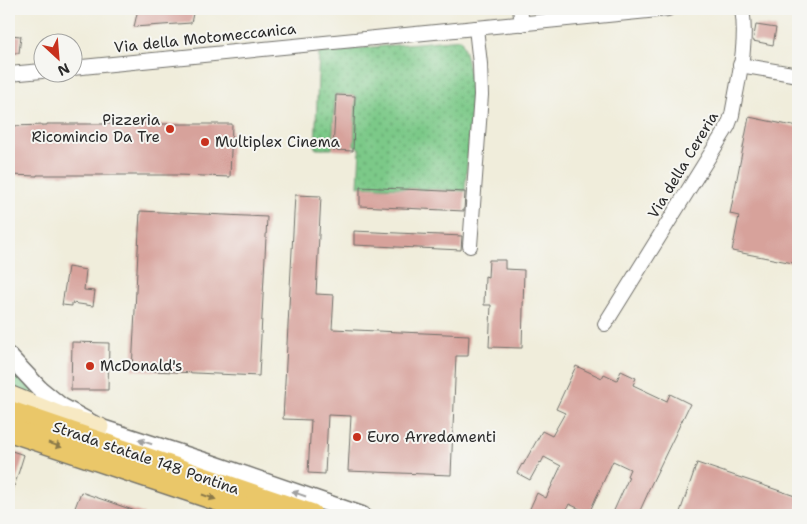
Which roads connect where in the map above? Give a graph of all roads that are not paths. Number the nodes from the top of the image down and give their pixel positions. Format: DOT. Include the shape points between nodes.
graph roads {
  1 [pos="520,9"];
  2 [pos="668,9"];
  3 [pos="742,9"];
  4 [pos="642,10"];
  5 [pos="522,24"];
  6 [pos="476,28"];
  7 [pos="740,64"];
  8 [pos="82,67"];
  9 [pos="32,72"];
  10 [pos="9,74"];
  11 [pos="798,75"];
  12 [pos="470,246"];
  13 [pos="605,324"];
  14 [pos="9,356"];
  15 [pos="9,396"];
  16 [pos="9,412"];
  17 [pos="99,427"];
  18 [pos="9,430"];
  19 [pos="264,515"];
  20 [pos="311,515"];
  21 [pos="362,515"];
  1 -- 5 [label="street"];
  2 -- 4 [label="street, Via della Motomeccanica"];
  3 -- 7 [label="street, Via della Cereria" via="744,35"];
  4 -- 5 [label="street, Via della Motomeccanica"];
  5 -- 6 [label="street, Via della Motomeccanica"];
  6 -- 8 [label="street, Via della Motomeccanica"];
  6 -- 12 [label="street" via="480,95"];
  7 -- 11 [label="street"];
  7 -- 13 [label="street, Via della Cereria" via="732,115 724,133"];
  9 -- 10 [label="street"];
  14 -- 17 [label="street" via="61,406"];
  15 -- 17 [label="main road"];
  16 -- 20 [label="highway, Strada statale 148 Pontina"];
  21 -- 17 [label="street, one-way"];
  18 -- 19 [label="highway, Strada statale 148 Pontina, one-way"];
}
